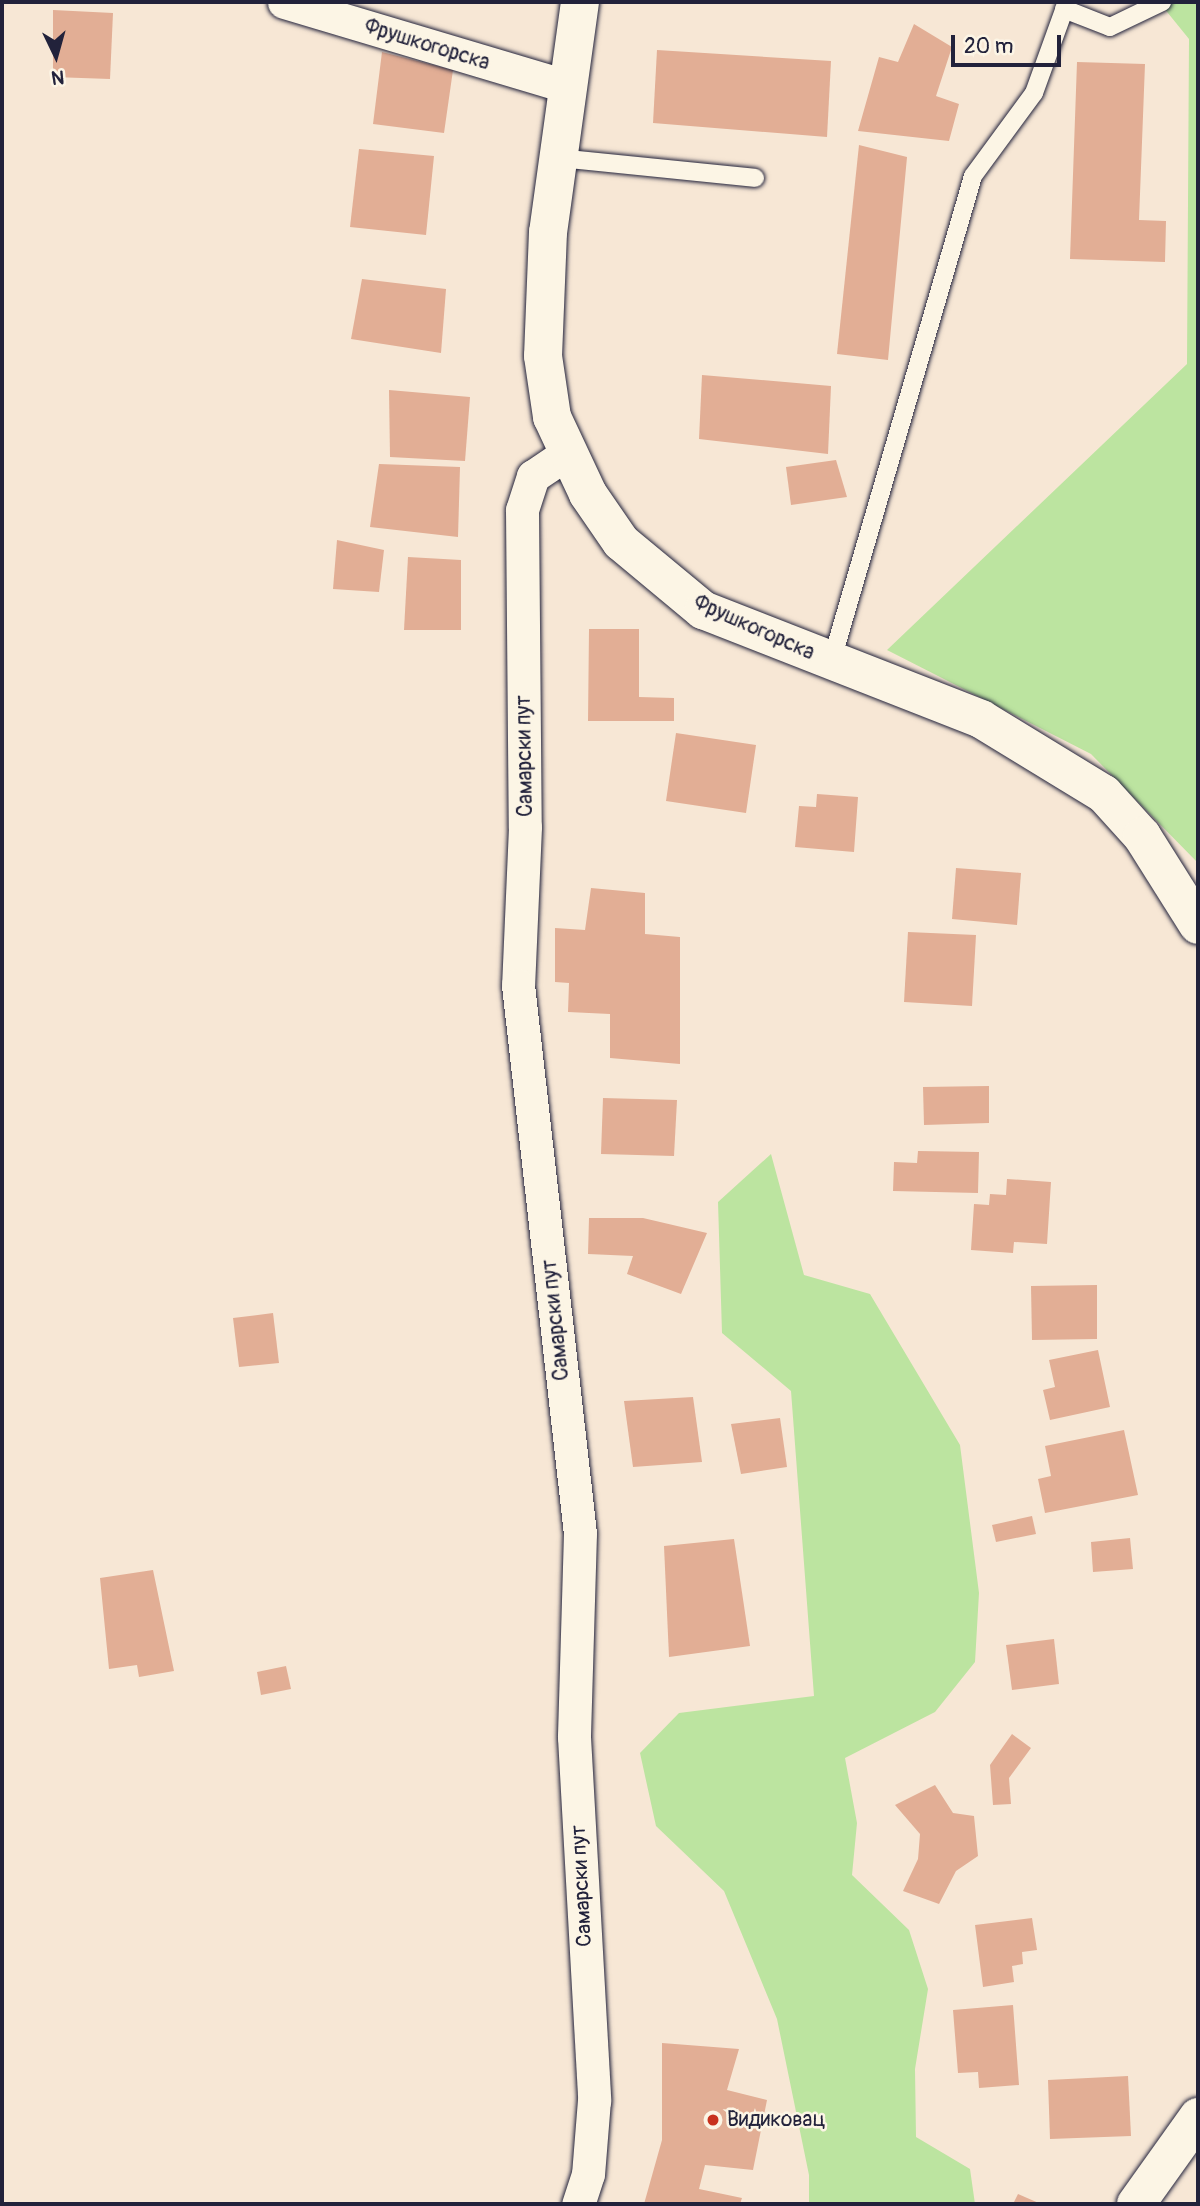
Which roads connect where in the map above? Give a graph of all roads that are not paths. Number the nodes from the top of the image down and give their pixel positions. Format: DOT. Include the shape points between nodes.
graph roads {
  1 [pos="284,2"];
  2 [pos="580,2"];
  3 [pos="1162,2"];
  4 [pos="1066,5"];
  5 [pos="569,87"];
  6 [pos="559,158"];
  7 [pos="755,178"];
  8 [pos="566,454"];
  9 [pos="831,663"];
  10 [pos="1198,925"];
  11 [pos="1198,2117"];
  12 [pos="578,2204"];
  13 [pos="1136,2204"];
  1 -- 5 [label="street, Фрушкогорска"];
  2 -- 5 [label="street, Фрушкогорска"];
  3 -- 4 [label="lane" via="1110,27"];
  4 -- 9 [label="lane" via="1034,93 973,176"];
  5 -- 6 [label="street, Фрушкогорска"];
  6 -- 7 [label="lane"];
  6 -- 8 [label="street, Фрушкогорска" via="547,244 543,356 552,417"];
  8 -- 9 [label="street, Фрушкогорска" via="621,542 657,578 703,610"];
  8 -- 12 [label="street, Самарски пут" via="533,476 522,510 525,827 518,985 580,1533 575,1737 594,2100 588,2174"];
  9 -- 10 [label="street, Фрушкогорска" via="981,719 1104,794 1142,836"];
  11 -- 13 [label="street"];
}
